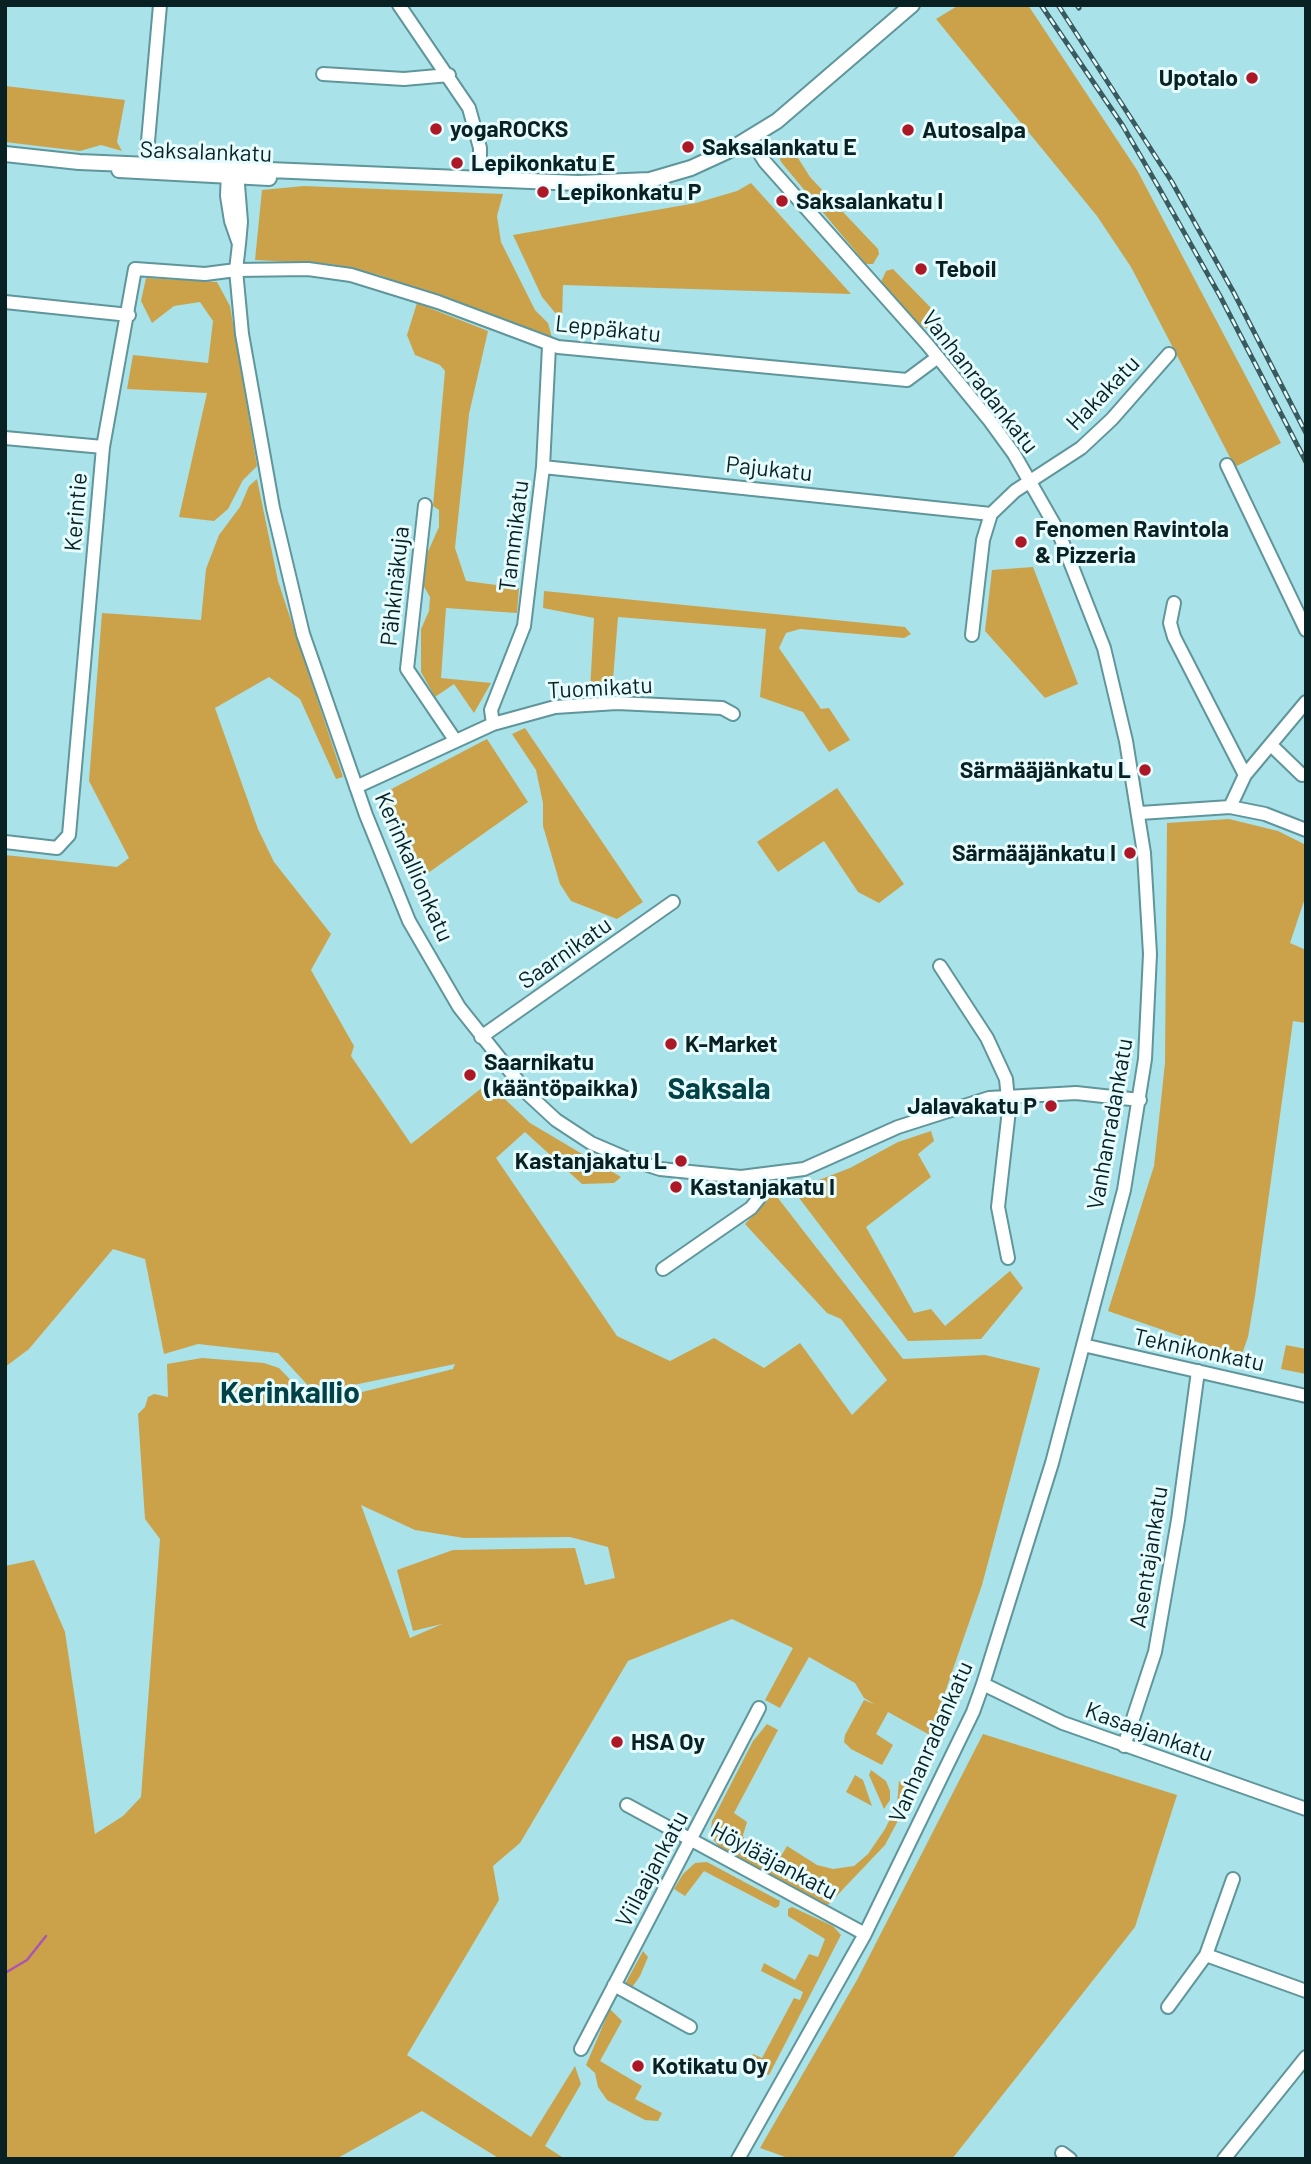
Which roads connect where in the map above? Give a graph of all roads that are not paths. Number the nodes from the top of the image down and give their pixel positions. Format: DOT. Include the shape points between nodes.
graph roads {
  1 [pos="160,5"];
  2 [pos="399,5"];
  3 [pos="912,5"];
  4 [pos="323,74"];
  5 [pos="449,75"];
  6 [pos="750,138"];
  7 [pos="5,154"];
  8 [pos="79,162"];
  9 [pos="146,164"];
  10 [pos="232,174"];
  11 [pos="480,178"];
  12 [pos="236,270"];
  13 [pos="5,302"];
  14 [pos="129,315"];
  15 [pos="550,346"];
  16 [pos="1169,354"];
  17 [pos="938,357"];
  18 [pos="5,438"];
  19 [pos="103,447"];
  20 [pos="1227,466"];
  21 [pos="543,467"];
  22 [pos="1030,482"];
  23 [pos="425,505"];
  24 [pos="991,514"];
  25 [pos="1174,603"];
  26 [pos="1306,630"];
  27 [pos="972,635"];
  28 [pos="1306,702"];
  29 [pos="733,714"];
  30 [pos="493,723"];
  31 [pos="456,740"];
  32 [pos="1271,745"];
  33 [pos="1245,775"];
  34 [pos="1302,775"];
  35 [pos="356,787"];
  36 [pos="1230,807"];
  37 [pos="1140,813"];
  38 [pos="1306,830"];
  39 [pos="5,842"];
  40 [pos="673,902"];
  41 [pos="940,966"];
  42 [pos="481,1037"];
  43 [pos="1008,1096"];
  44 [pos="1140,1100"];
  45 [pos="759,1177"];
  46 [pos="1008,1258"];
  47 [pos="663,1269"];
  48 [pos="1083,1345"];
  49 [pos="1198,1371"];
  50 [pos="1306,1396"];
  51 [pos="983,1684"];
  52 [pos="759,1708"];
  53 [pos="1124,1746"];
  54 [pos="627,1805"];
  55 [pos="1306,1809"];
  56 [pos="691,1841"];
  57 [pos="1233,1879"];
  58 [pos="864,1934"];
  59 [pos="1206,1955"];
  60 [pos="614,1985"];
  61 [pos="1306,1991"];
  62 [pos="1168,2007"];
  63 [pos="690,2027"];
  64 [pos="581,2049"];
  65 [pos="1306,2057"];
  66 [pos="738,2159"];
  67 [pos="1224,2159"];
  1 -- 9 [label="street"];
  2 -- 5 [label="street"];
  3 -- 6 [label="main road, Saksalankatu" via="796,105"];
  4 -- 5 [label="street" via="404,79"];
  5 -- 11 [label="street" via="476,129"];
  6 -- 11 [label="main road, Saksalankatu" via="691,168 650,180 578,183"];
  6 -- 17 [label="street, Vanhanradankatu" via="765,162"];
  7 -- 8 [label="main road, Saksalankatu"];
  8 -- 9 [label="main road, Saksalankatu"];
  8 -- 10 [label="main road, Saksalankatu" via="128,173"];
  9 -- 10 [label="main road, Saksalankatu"];
  10 -- 11 [label="main road, Saksalankatu"];
  10 -- 12 [label="street, Kerinkallionkatu" via="231,221 239,244"];
  12 -- 14 [label="street, Kerintie" via="205,274 135,270"];
  12 -- 15 [label="street, Leppäkatu" via="308,269 351,275 438,302"];
  12 -- 35 [label="street, Kerinkallionkatu" via="242,334 273,508 303,634"];
  13 -- 14 [label="street"];
  14 -- 19 [label="street, Kerintie"];
  15 -- 17 [label="street, Leppäkatu" via="907,380"];
  15 -- 21 [label="street, Tammikatu"];
  16 -- 22 [label="street, Hakakatu" via="1081,448"];
  17 -- 22 [label="street, Vanhanradankatu" via="990,421"];
  18 -- 19 [label="street"];
  19 -- 39 [label="street, Kerintie" via="69,835 61,845 49,848"];
  20 -- 26 [label="street"];
  21 -- 24 [label="street, Pajukatu"];
  21 -- 30 [label="street, Tammikatu" via="524,626 491,710"];
  22 -- 24 [label="street, Hakakatu"];
  22 -- 37 [label="street, Vanhanradankatu" via="1063,543 1104,648"];
  23 -- 31 [label="street, Pähkinäkuja" via="407,669"];
  24 -- 27 [label="street" via="983,540"];
  25 -- 33 [label="street" via="1170,623 1174,637"];
  28 -- 32 [label="street"];
  29 -- 30 [label="street, Tuomikatu" via="722,708 617,703 555,707"];
  30 -- 31 [label="street, Tuomikatu"];
  31 -- 35 [label="street, Tuomikatu"];
  32 -- 33 [label="street"];
  32 -- 34 [label="street"];
  33 -- 36 [label="street"];
  35 -- 42 [label="street, Kerinkallionkatu" via="409,921"];
  36 -- 37 [label="street"];
  36 -- 38 [label="street"];
  37 -- 44 [label="street, Vanhanradankatu" via="1150,954"];
  40 -- 42 [label="street, Saarnikatu"];
  41 -- 43 [label="street" via="987,1038 1003,1069"];
  42 -- 45 [label="street, Kerinkallionkatu" via="528,1096 591,1143 660,1169"];
  43 -- 44 [label="street, Kerinkallionkatu" via="1076,1093"];
  43 -- 45 [label="street, Kerinkallionkatu" via="898,1127 804,1169"];
  43 -- 46 [label="street" via="998,1207"];
  44 -- 48 [label="street, Vanhanradankatu" via="1124,1190"];
  45 -- 47 [label="street" via="759,1198 751,1208"];
  48 -- 49 [label="street, Teknikonkatu"];
  48 -- 51 [label="street, Vanhanradankatu" via="1052,1463"];
  49 -- 50 [label="street, Teknikonkatu"];
  49 -- 53 [label="street, Asentajankatu" via="1155,1652"];
  51 -- 53 [label="street, Kasaajankatu"];
  51 -- 58 [label="street, Vanhanradankatu"];
  52 -- 56 [label="street, Viilaajankatu"];
  53 -- 55 [label="street, Kasaajankatu"];
  54 -- 56 [label="street, Höylääjankatu"];
  56 -- 58 [label="street, Höylääjankatu"];
  56 -- 60 [label="street, Viilaajankatu"];
  57 -- 59 [label="street"];
  58 -- 66 [label="street, Vanhanradankatu"];
  59 -- 61 [label="street"];
  59 -- 62 [label="street"];
  60 -- 63 [label="street"];
  60 -- 64 [label="street, Viilaajankatu"];
  65 -- 67 [label="street"];
}
